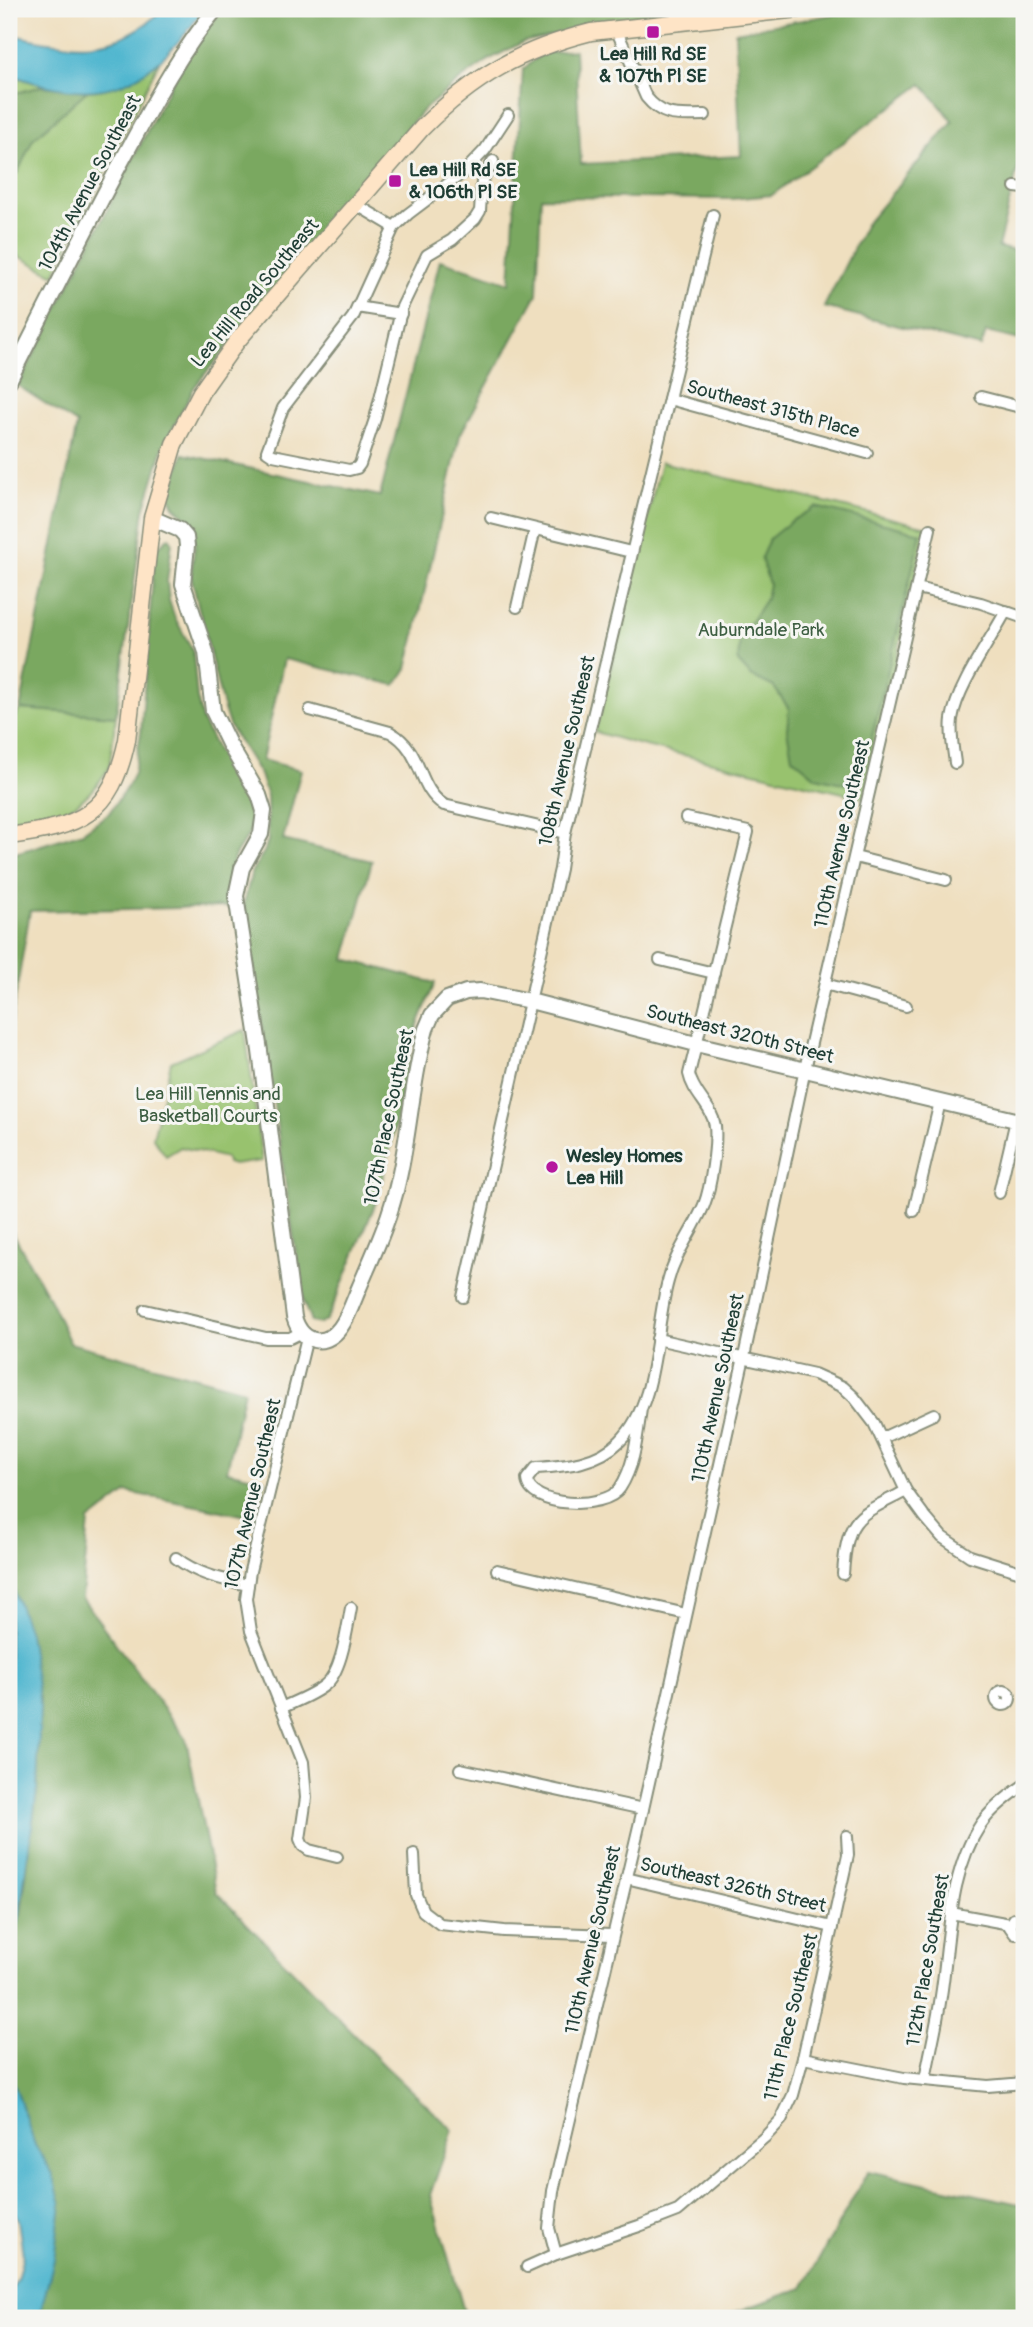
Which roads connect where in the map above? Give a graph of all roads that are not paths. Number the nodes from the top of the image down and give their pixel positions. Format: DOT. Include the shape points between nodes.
graph roads {
  1 [pos="215,9"];
  2 [pos="799,9"];
  3 [pos="766,11"];
  4 [pos="616,29"];
  5 [pos="508,115"];
  6 [pos="705,115"];
  7 [pos="494,161"];
  8 [pos="357,205"];
  9 [pos="713,215"];
  10 [pos="394,227"];
  11 [pos="357,307"];
  12 [pos="401,314"];
  13 [pos="9,381"];
  14 [pos="981,397"];
  15 [pos="668,399"];
  16 [pos="1024,408"];
  17 [pos="867,453"];
  18 [pos="152,518"];
  19 [pos="491,518"];
  20 [pos="535,529"];
  21 [pos="930,529"];
  22 [pos="631,552"];
  23 [pos="917,588"];
  24 [pos="517,607"];
  25 [pos="1006,611"];
  26 [pos="1024,618"];
  27 [pos="310,710"];
  28 [pos="955,763"];
  29 [pos="686,818"];
  30 [pos="565,833"];
  31 [pos="9,836"];
  32 [pos="855,857"];
  33 [pos="946,880"];
  34 [pos="660,960"];
  35 [pos="714,973"];
  36 [pos="825,984"];
  37 [pos="447,999"];
  38 [pos="530,1001"];
  39 [pos="906,1006"];
  40 [pos="696,1044"];
  41 [pos="805,1069"];
  42 [pos="940,1102"];
  43 [pos="1020,1121"];
  44 [pos="999,1193"];
  45 [pos="914,1211"];
  46 [pos="463,1297"];
  47 [pos="145,1310"];
  48 [pos="304,1335"];
  49 [pos="657,1339"];
  50 [pos="744,1357"];
  51 [pos="642,1409"];
  52 [pos="933,1414"];
  53 [pos="882,1438"];
  54 [pos="906,1490"];
  55 [pos="176,1558"];
  56 [pos="497,1570"];
  57 [pos="1024,1573"];
  58 [pos="843,1574"];
  59 [pos="248,1585"];
  60 [pos="351,1608"];
  61 [pos="686,1614"];
  62 [pos="1011,1698"];
  63 [pos="1024,1701"];
  64 [pos="281,1708"];
  65 [pos="460,1769"];
  66 [pos="1024,1785"];
  67 [pos="643,1809"];
  68 [pos="846,1836"];
  69 [pos="414,1854"];
  70 [pos="337,1857"];
  71 [pos="626,1878"];
  72 [pos="951,1913"];
  73 [pos="1024,1918"];
  74 [pos="1010,1924"];
  75 [pos="832,1927"];
  76 [pos="1024,1934"];
  77 [pos="611,1935"];
  78 [pos="803,2058"];
  79 [pos="925,2080"];
  80 [pos="1024,2083"];
  81 [pos="556,2254"];
  82 [pos="527,2267"];
  1 -- 13 [label="street, 104th Avenue Southeast" via="157,95"];
  2 -- 3 [label="main road, Lea Hill Road Southeast"];
  3 -- 4 [label="main road, Lea Hill Road Southeast"];
  4 -- 6 [label="street" via="652,104 671,116"];
  4 -- 8 [label="main road, Lea Hill Road Southeast" via="534,49 473,83 422,128"];
  5 -- 10 [label="street" via="465,171"];
  7 -- 12 [label="street" via="482,181 480,211 452,240 427,255"];
  8 -- 10 [label="street"];
  8 -- 18 [label="main road, Lea Hill Road Southeast" via="237,341 201,391 173,444"];
  9 -- 15 [label="street, 108th Avenue Southeast"];
  10 -- 11 [label="street"];
  11 -- 12 [label="street"];
  11 -- 12 [label="street" via="283,408 267,451 273,455 357,468 375,419"];
  14 -- 16 [label="street"];
  15 -- 17 [label="street, Southeast 315th Place"];
  15 -- 22 [label="street, 108th Avenue Southeast"];
  18 -- 31 [label="main road, Lea Hill Road Southeast" via="131,717 118,775 103,801 74,822"];
  18 -- 48 [label="street" via="186,537 183,582 206,652 213,711 264,811 261,834 239,878 237,907 291,1300 296,1324"];
  19 -- 20 [label="street"];
  20 -- 22 [label="street"];
  20 -- 24 [label="street"];
  21 -- 23 [label="street, 110th Avenue Southeast"];
  22 -- 30 [label="street, 108th Avenue Southeast"];
  23 -- 25 [label="street"];
  23 -- 32 [label="street, 110th Avenue Southeast"];
  25 -- 26 [label="street"];
  25 -- 28 [label="street" via="954,708"];
  27 -- 30 [label="street" via="400,738 416,758 426,785 444,805"];
  29 -- 35 [label="street" via="748,832"];
  30 -- 38 [label="street, 108th Avenue Southeast"];
  32 -- 33 [label="street"];
  32 -- 36 [label="street, 110th Avenue Southeast"];
  34 -- 35 [label="street"];
  35 -- 40 [label="street"];
  36 -- 39 [label="street"];
  36 -- 41 [label="street, 110th Avenue Southeast"];
  37 -- 38 [label="street, Southeast 320th Street" via="472,991"];
  37 -- 48 [label="street, 107th Place Southeast" via="426,1029 398,1184 381,1237 338,1331 320,1340"];
  38 -- 40 [label="street, Southeast 320th Street"];
  38 -- 46 [label="street, 108th Avenue Southeast"];
  40 -- 41 [label="street, Southeast 320th Street"];
  40 -- 49 [label="street" via="690,1080 715,1124 708,1194 675,1257"];
  41 -- 42 [label="street, Southeast 320th Street"];
  41 -- 50 [label="street, 110th Avenue Southeast"];
  42 -- 43 [label="street, Southeast 320th Street"];
  42 -- 45 [label="street"];
  43 -- 44 [label="street"];
  47 -- 48 [label="street" via="266,1338"];
  48 -- 59 [label="street, 107th Avenue Southeast"];
  49 -- 50 [label="street"];
  49 -- 51 [label="street"];
  50 -- 53 [label="street" via="835,1382 854,1397"];
  50 -- 61 [label="street, 110th Avenue Southeast"];
  51 -- 51 [label="street" via="622,1440 600,1457 536,1468 527,1479 532,1493 572,1503 612,1497 632,1460"];
  52 -- 53 [label="street"];
  53 -- 54 [label="street"];
  54 -- 57 [label="street" via="934,1528 962,1552"];
  54 -- 58 [label="street" via="865,1512 855,1524 845,1542"];
  55 -- 59 [label="street" via="207,1576"];
  56 -- 61 [label="street"];
  59 -- 64 [label="street, 107th Avenue Southeast" via="246,1609 251,1631"];
  60 -- 64 [label="street" via="330,1680"];
  61 -- 67 [label="street, 110th Avenue Southeast"];
  62 -- 63 [label="street"];
  64 -- 70 [label="street, 107th Avenue Southeast" via="305,1770 300,1839 306,1848"];
  65 -- 67 [label="street"];
  66 -- 72 [label="street, 112th Place Southeast" via="996,1806 979,1827 965,1858"];
  67 -- 71 [label="street, 110th Avenue Southeast"];
  68 -- 75 [label="street, 111th Place Southeast" via="848,1855"];
  69 -- 77 [label="street" via="416,1895 423,1911 440,1924"];
  71 -- 75 [label="street, Southeast 326th Street"];
  71 -- 77 [label="street, 110th Avenue Southeast"];
  72 -- 74 [label="street"];
  72 -- 79 [label="street, 112th Place Southeast"];
  73 -- 74 [label="street" via="1017,1917"];
  74 -- 76 [label="street" via="1015,1934"];
  75 -- 78 [label="street, 111th Place Southeast"];
  77 -- 81 [label="street, 110th Avenue Southeast" via="549,2209"];
  78 -- 79 [label="street"];
  78 -- 81 [label="street, 111th Place Southeast" via="781,2120 678,2211"];
  79 -- 80 [label="street" via="988,2086"];
  81 -- 82 [label="street, 111th Place Southeast"];
}
